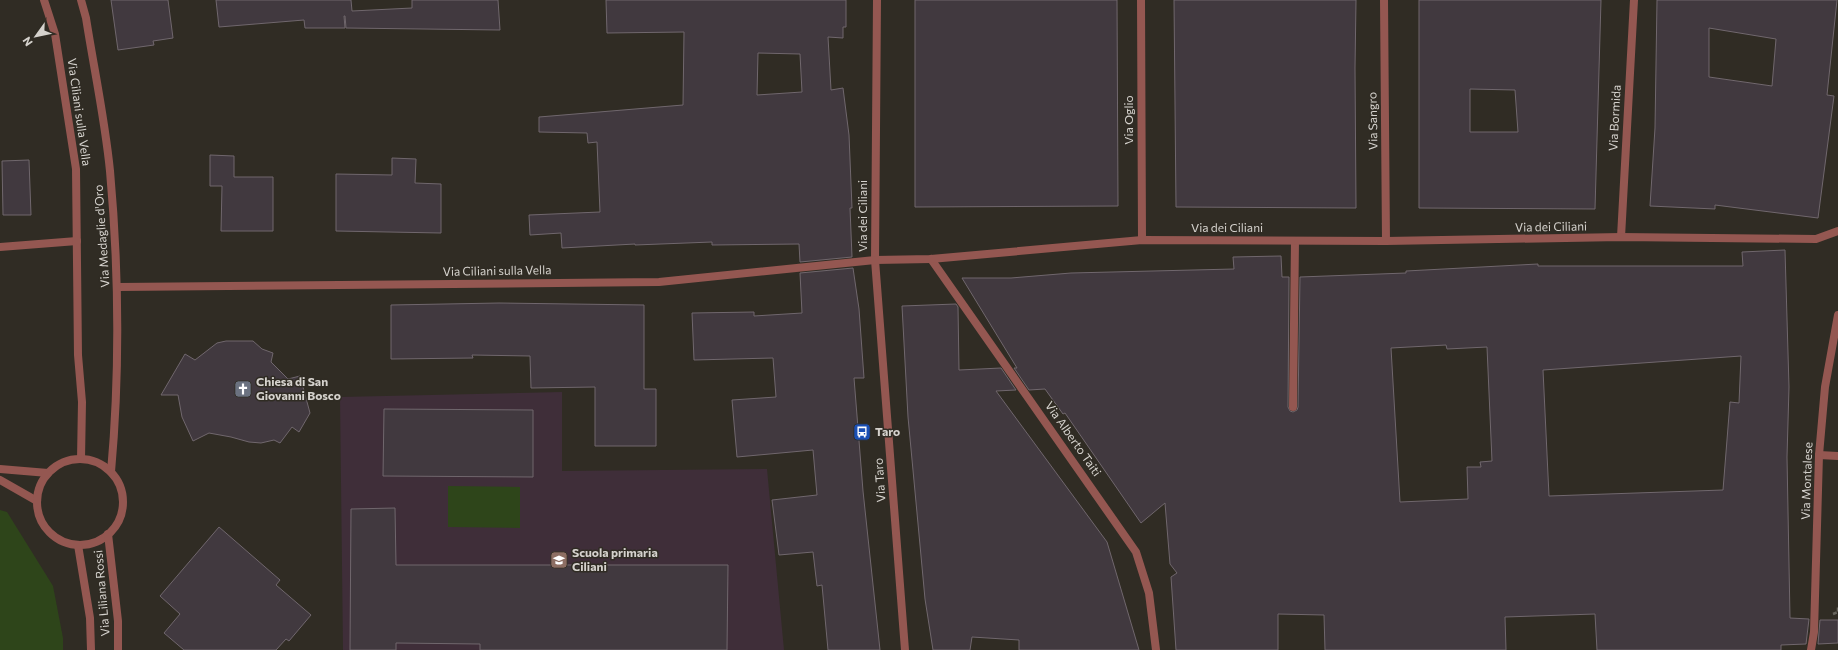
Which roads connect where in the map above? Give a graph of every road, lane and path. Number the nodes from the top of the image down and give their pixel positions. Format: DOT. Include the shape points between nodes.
graph roads {
  1 [pos="44,0"];
  2 [pos="81,0"];
  3 [pos="877,0"];
  4 [pos="1141,0"];
  5 [pos="1384,0"];
  6 [pos="1634,0"];
  7 [pos="1838,231"];
  8 [pos="1621,237"];
  9 [pos="1142,240"];
  10 [pos="77,241"];
  11 [pos="1295,241"];
  12 [pos="1386,241"];
  13 [pos="0,246"];
  14 [pos="931,259"];
  15 [pos="875,260"];
  16 [pos="118,288"];
  17 [pos="1838,315"];
  18 [pos="1293,407"];
  19 [pos="1819,454"];
  20 [pos="1838,456"];
  21 [pos="81,459"];
  22 [pos="0,469"];
  23 [pos="111,472"];
  24 [pos="48,473"];
  25 [pos="0,480"];
  26 [pos="37,501"];
  27 [pos="108,534"];
  28 [pos="78,545"];
  29 [pos="91,650"];
  30 [pos="118,650"];
  31 [pos="905,650"];
  32 [pos="1156,650"];
  33 [pos="1812,650"];
  1 -- 10 [label="street, Via Ciliani sulla Vella" via="55,34 76,169"];
  2 -- 16 [label="street, Via Medaglie d'Oro" via="110,170"];
  3 -- 15 [label="street, Via dei Ciliani"];
  4 -- 9 [label="street, Via Oglio"];
  5 -- 12 [label="street, Via Sangro"];
  6 -- 8 [label="street, Via Bormida"];
  7 -- 8 [label="street, Via dei Ciliani" via="1816,239"];
  8 -- 12 [label="street, Via dei Ciliani"];
  9 -- 11 [label="street, Via dei Ciliani"];
  9 -- 14 [label="street, Via dei Ciliani"];
  10 -- 13 [label="street"];
  10 -- 21 [label="street, Via Ciliani sulla Vella" via="78,355 82,402"];
  11 -- 12 [label="street, Via dei Ciliani"];
  11 -- 18 [label="street"];
  14 -- 15 [label="street, Via dei Ciliani"];
  14 -- 32 [label="street, Via Alberto Taiti" via="1136,552 1149,593"];
  15 -- 16 [label="street, Via Ciliani sulla Vella" via="659,282"];
  15 -- 31 [label="street, Via Taro"];
  16 -- 23 [label="street, Via Medaglie d'Oro" via="116,414"];
  17 -- 19 [label="street, Via Montalese" via="1826,387"];
  19 -- 20 [label="street"];
  19 -- 33 [label="street, Via Montalese"];
  21 -- 23 [label="street, Via Liliana Rossi" via="103,465"];
  21 -- 24 [label="street, Via Liliana Rossi" via="69,460"];
  22 -- 24 [label="street"];
  23 -- 27 [label="street, Via Liliana Rossi" via="119,484 123,497 122,511 117,524"];
  24 -- 26 [label="street, Via Liliana Rossi" via="42,481"];
  25 -- 26 [label="street"];
  26 -- 28 [label="street, Via Liliana Rossi" via="39,514 54,536"];
  27 -- 28 [label="street, Via Liliana Rossi" via="100,540"];
  27 -- 30 [label="street, Via Liliana Rossi" via="118,620"];
  28 -- 29 [label="street, Via Liliana Rossi" via="90,618"];
}
